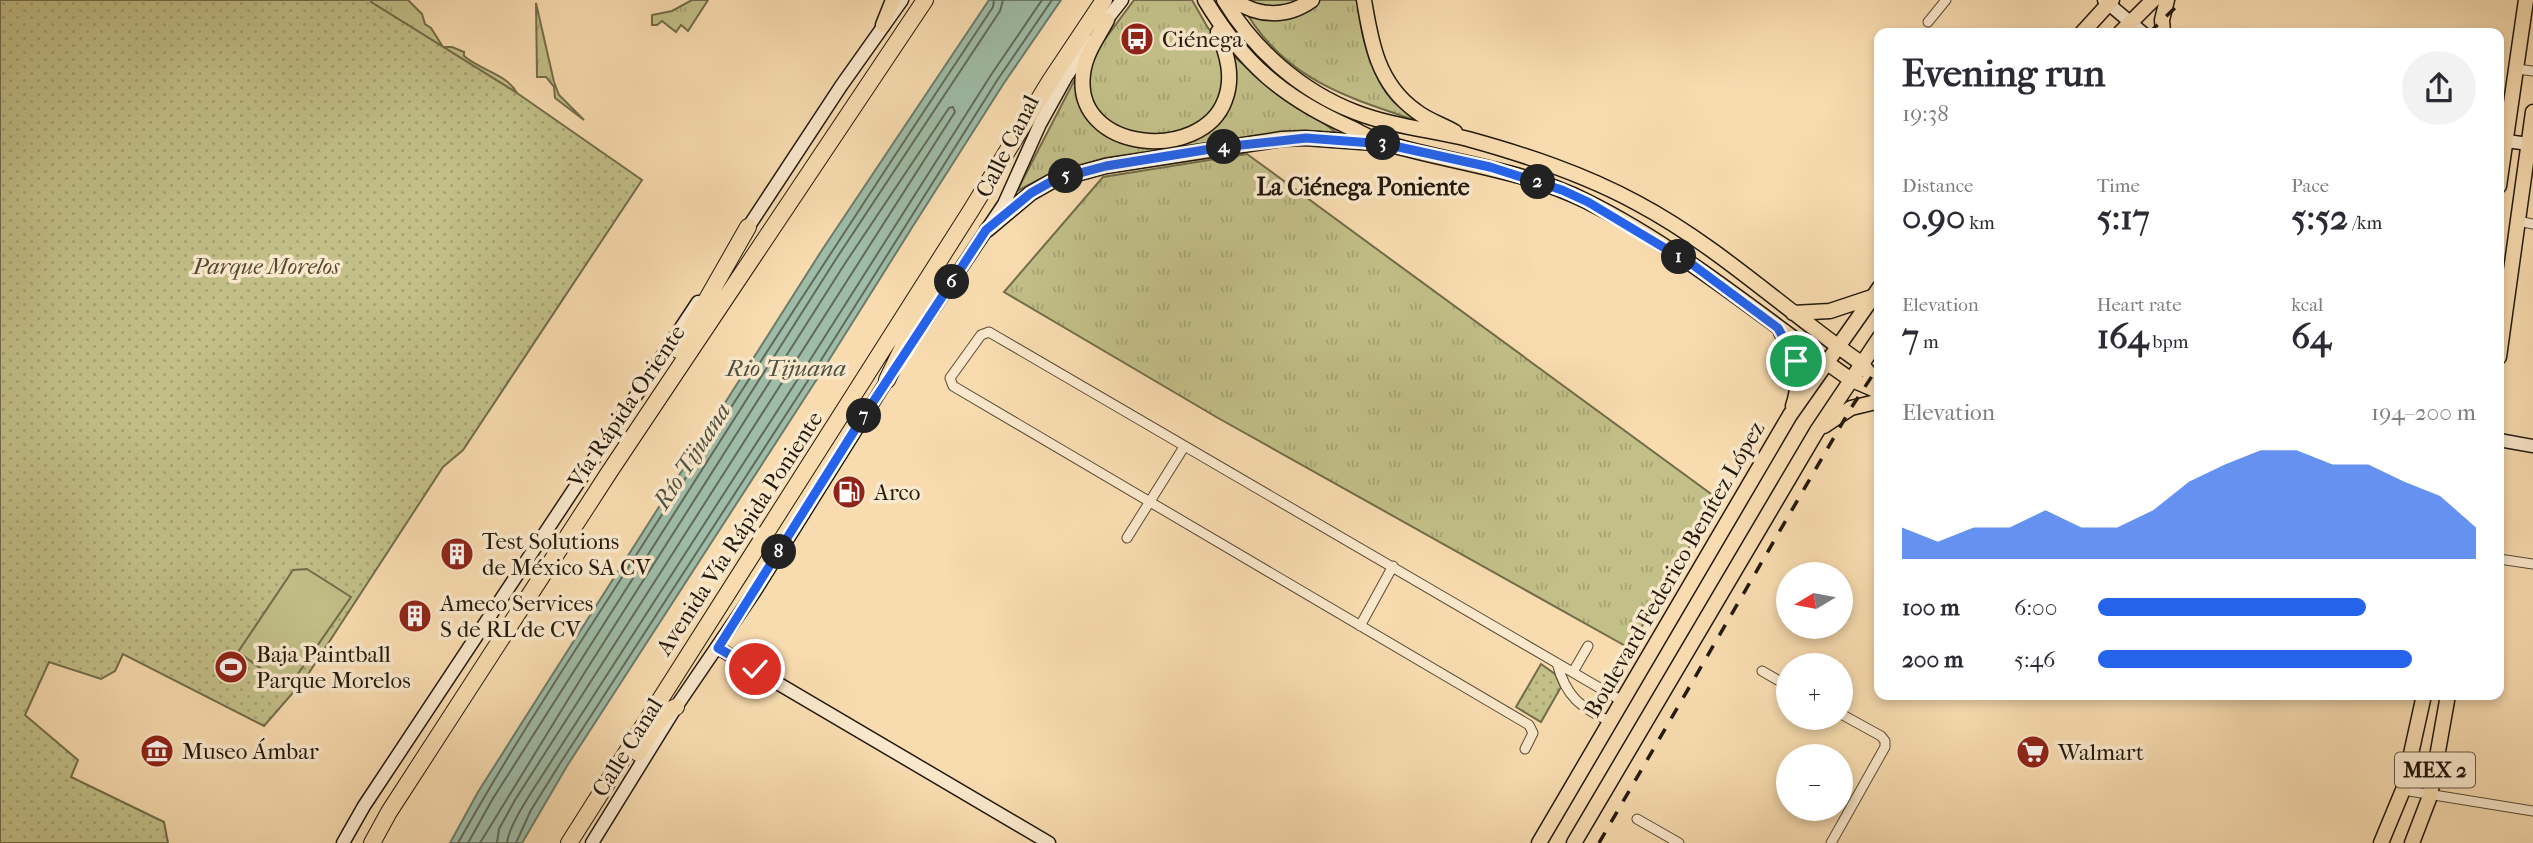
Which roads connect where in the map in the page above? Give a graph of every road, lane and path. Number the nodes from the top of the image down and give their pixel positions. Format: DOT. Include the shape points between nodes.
graph roads {
  1 [pos="893,0"];
  2 [pos="902,0"];
  3 [pos="925,0"];
  4 [pos="1104,0"];
  5 [pos="1122,0"];
  6 [pos="1224,0"];
  7 [pos="1234,0"];
  8 [pos="1312,0"];
  9 [pos="1364,0"];
  10 [pos="1946,0"];
  11 [pos="2153,0"];
  12 [pos="2167,0"];
  13 [pos="2526,0"];
  14 [pos="2108,1"];
  15 [pos="1207,4"];
  16 [pos="1107,20"];
  17 [pos="1928,22"];
  18 [pos="883,25"];
  19 [pos="2086,28"];
  20 [pos="2125,28"];
  21 [pos="2163,28"];
  22 [pos="2517,69"];
  23 [pos="2533,71"];
  24 [pos="2533,113"];
  25 [pos="2504,135"];
  26 [pos="1468,139"];
  27 [pos="2504,140"];
  28 [pos="1385,144"];
  29 [pos="2529,144"];
  30 [pos="970,212"];
  31 [pos="2518,221"];
  32 [pos="2533,223"];
  33 [pos="748,227"];
  34 [pos="986,230"];
  35 [pos="1874,293"];
  36 [pos="1874,295"];
  37 [pos="1793,313"];
  38 [pos="2504,321"];
  39 [pos="1778,328"];
  40 [pos="1874,345"];
  41 [pos="1837,346"];
  42 [pos="1826,362"];
  43 [pos="1861,363"];
  44 [pos="1850,379"];
  45 [pos="887,380"];
  46 [pos="1874,381"];
  47 [pos="1874,387"];
  48 [pos="1874,402"];
  49 [pos="1790,415"];
  50 [pos="1817,431"];
  51 [pos="2504,441"];
  52 [pos="2533,446"];
  53 [pos="1184,447"];
  54 [pos="610,471"];
  55 [pos="1149,501"];
  56 [pos="1127,538"];
  57 [pos="2504,560"];
  58 [pos="2533,564"];
  59 [pos="1393,566"];
  60 [pos="1360,626"];
  61 [pos="1588,646"];
  62 [pos="718,648"];
  63 [pos="1557,663"];
  64 [pos="1762,671"];
  65 [pos="1573,672"];
  66 [pos="1776,679"];
  67 [pos="2423,700"];
  68 [pos="2447,700"];
  69 [pos="1622,701"];
  70 [pos="676,707"];
  71 [pos="1853,721"];
  72 [pos="1611,722"];
  73 [pos="1525,749"];
  74 [pos="2403,790"];
  75 [pos="2430,796"];
  76 [pos="2533,811"];
  77 [pos="389,812"];
  78 [pos="587,813"];
  79 [pos="1637,819"];
  80 [pos="343,843"];
  81 [pos="361,843"];
  82 [pos="372,843"];
  83 [pos="569,843"];
  84 [pos="592,843"];
  85 [pos="1049,843"];
  86 [pos="1539,843"];
  87 [pos="1574,843"];
  88 [pos="1679,843"];
  89 [pos="1831,843"];
  90 [pos="2381,843"];
  91 [pos="2412,843"];
  1 -- 18 [label="main road"];
  2 -- 18 [label="main road"];
  3 -- 54 [label="highway, Vía Rápida Oriente"];
  4 -- 30 [label="highway, Avenida Vía Rápida Poniente"];
  5 -- 16 [label="main road, Calle Canal"];
  6 -- 26 [label="main road" via="1279,66 1335,103 1400,125"];
  7 -- 8 [label="main road" via="1246,9 1272,14"];
  9 -- 26 [label="main road" via="1373,50 1389,86 1418,113"];
  10 -- 17 [label="street"];
  11 -- 20 [label="main road"];
  12 -- 21 [label="main road"];
  13 -- 22 [label="main road"];
  14 -- 19 [label="main road"];
  14 -- 20 [label="main road"];
  15 -- 16 [label="main road" via="1226,53 1229,80 1224,103 1189,134 1154,141 1128,139 1110,131 1085,98 1087,58"];
  15 -- 28 [label="main road" via="1237,48 1282,89"];
  16 -- 34 [label="main road, Calle Canal" via="1066,77 1004,204"];
  18 -- 33 [label="main road"];
  22 -- 23 [label="street"];
  22 -- 25 [label="main road"];
  24 -- 29 [label="main road"];
  26 -- 37 [label="main road" via="1566,170 1637,203 1708,248"];
  27 -- 29 [label="main road"];
  28 -- 34 [label="main road" via="1282,139 1106,166 1054,180"];
  28 -- 39 [label="main road" via="1490,167 1562,190 1693,265"];
  29 -- 31 [label="main road"];
  30 -- 45 [label="highway"];
  30 -- 78 [label="highway, Avenida Vía Rápida Poniente"];
  31 -- 32 [label="street"];
  31 -- 38 [label="main road"];
  33 -- 54 [label="highway" via="637,416"];
  33 -- 80 [label="main road"];
  34 -- 45 [label="main road, Calle Canal"];
  35 -- 37 [label="main road" via="1830,311"];
  36 -- 41 [label="main road, Boulevard Federico Benítez López"];
  37 -- 41 [label="main road"];
  39 -- 42 [label="main road"];
  39 -- 49 [label="main road" via="1796,361 1797,390"];
  40 -- 43 [label="main road"];
  41 -- 42 [label="main road, Boulevard Federico Benítez López"];
  41 -- 43 [label="main road"];
  42 -- 44 [label="main road"];
  42 -- 49 [label="main road, Boulevard Federico Benítez López"];
  43 -- 44 [label="main road"];
  43 -- 46 [label="main road"];
  44 -- 47 [label="main road"];
  44 -- 50 [label="main road"];
  45 -- 62 [label="main road, Calle Canal"];
  48 -- 50 [label="main road" via="1851,408"];
  49 -- 69 [label="main road, Boulevard Federico Benítez López"];
  50 -- 87 [label="main road"];
  51 -- 52 [label="main road"];
  53 -- 55 [label="street"];
  53 -- 55 [label="street" via="989,332 981,335 950,377 953,386"];
  53 -- 59 [label="street"];
  54 -- 77 [label="highway, Vía Rápida Oriente"];
  55 -- 56 [label="street"];
  55 -- 60 [label="street"];
  57 -- 58 [label="street"];
  59 -- 60 [label="street"];
  59 -- 63 [label="street"];
  60 -- 73 [label="street" via="1529,725 1533,733"];
  61 -- 65 [label="street"];
  62 -- 70 [label="main road, Calle Canal"];
  62 -- 85 [label="main road"];
  63 -- 65 [label="street"];
  63 -- 72 [label="street" via="1571,697"];
  64 -- 66 [label="street"];
  65 -- 69 [label="street"];
  67 -- 74 [label="main road, MEX 2"];
  68 -- 75 [label="main road, MEX 2"];
  69 -- 72 [label="main road, Boulevard Federico Benítez López"];
  70 -- 78 [label="highway" via="663,716 606,798"];
  70 -- 84 [label="main road, Calle Canal"];
  71 -- 89 [label="street" via="1881,736 1885,747"];
  72 -- 86 [label="main road, Boulevard Federico Benítez López"];
  74 -- 75 [label="street"];
  74 -- 90 [label="main road, MEX 2"];
  75 -- 76 [label="street"];
  75 -- 91 [label="main road, MEX 2"];
  77 -- 81 [label="highway"];
  77 -- 82 [label="highway, Vía Rápida Oriente"];
  78 -- 83 [label="highway, Avenida Vía Rápida Poniente"];
  79 -- 88 [label="street"];
}
